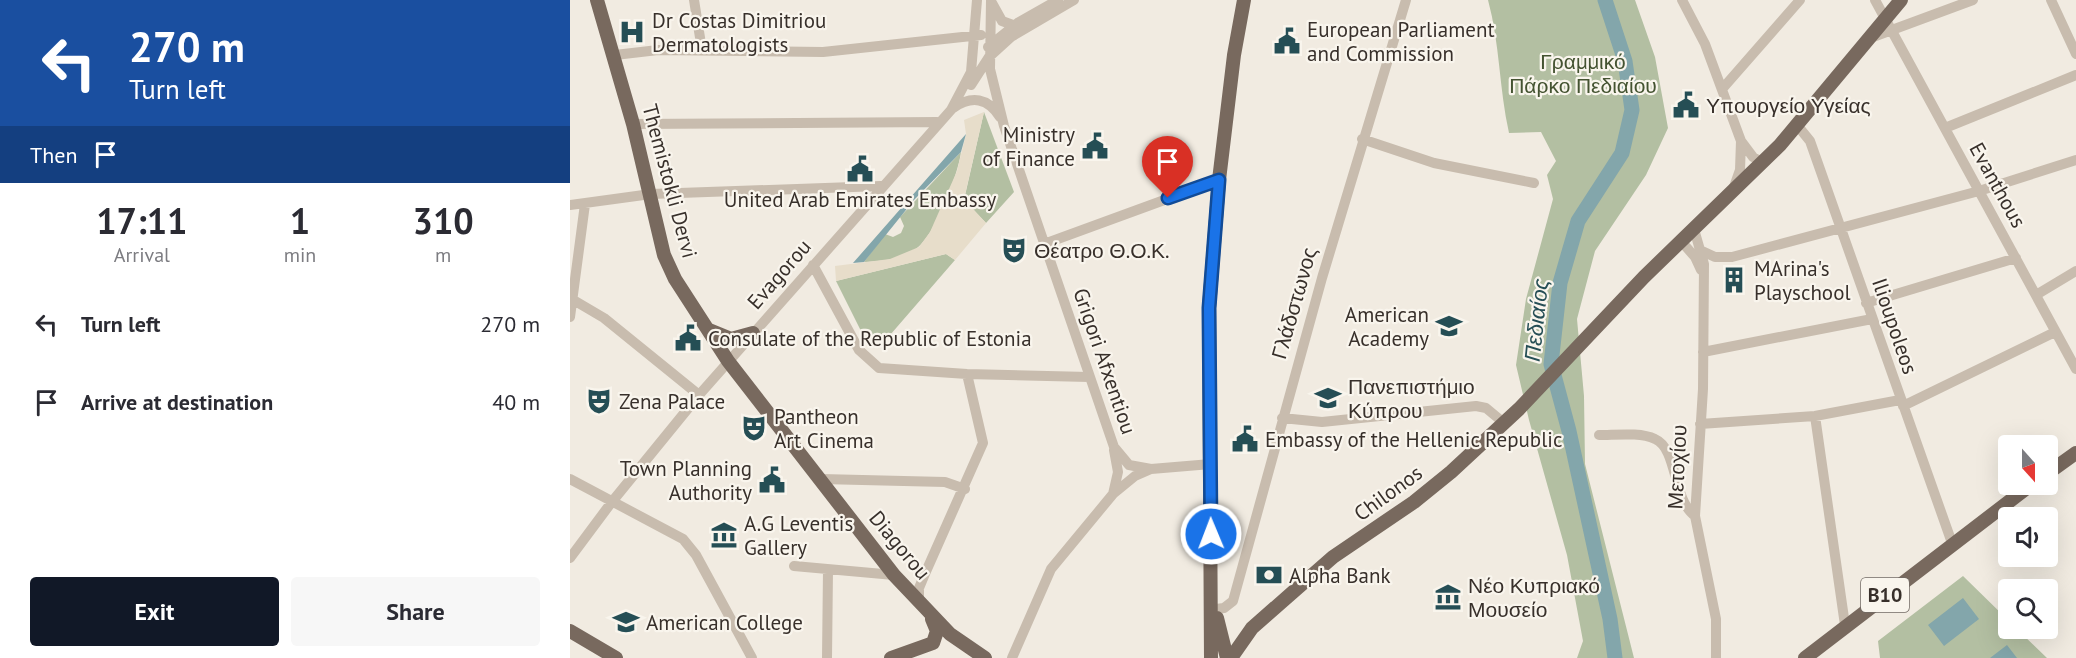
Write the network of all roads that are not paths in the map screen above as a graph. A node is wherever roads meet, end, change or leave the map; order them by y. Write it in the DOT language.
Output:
graph roads {
  1 [pos="597,0"];
  2 [pos="694,0"];
  3 [pos="977,0"];
  4 [pos="1058,0"];
  5 [pos="1074,0"];
  6 [pos="1236,0"];
  7 [pos="1244,0"];
  8 [pos="1406,0"];
  9 [pos="1800,0"];
  10 [pos="1875,0"];
  11 [pos="1901,0"];
  12 [pos="1973,0"];
  13 [pos="2051,0"];
  14 [pos="1688,2"];
  15 [pos="991,4"];
  16 [pos="1013,26"];
  17 [pos="1888,26"];
  18 [pos="976,36"];
  19 [pos="702,50"];
  20 [pos="989,51"];
  21 [pos="2076,54"];
  22 [pos="615,55"];
  23 [pos="1234,55"];
  24 [pos="971,72"];
  25 [pos="2076,75"];
  26 [pos="1723,88"];
  27 [pos="953,105"];
  28 [pos="937,122"];
  29 [pos="633,124"];
  30 [pos="1797,125"];
  31 [pos="1004,126"];
  32 [pos="1945,128"];
  33 [pos="1362,139"];
  34 [pos="1740,141"];
  35 [pos="2076,160"];
  36 [pos="1762,163"];
  37 [pos="1219,180"];
  38 [pos="1534,183"];
  39 [pos="881,186"];
  40 [pos="1979,191"];
  41 [pos="651,194"];
  42 [pos="1731,194"];
  43 [pos="585,204"];
  44 [pos="570,205"];
  45 [pos="1694,229"];
  46 [pos="1840,229"];
  47 [pos="1681,241"];
  48 [pos="1044,244"];
  49 [pos="1702,251"];
  50 [pos="2016,258"];
  51 [pos="813,266"];
  52 [pos="2076,272"];
  53 [pos="1703,276"];
  54 [pos="2036,295"];
  55 [pos="571,298"];
  56 [pos="1866,303"];
  57 [pos="570,317"];
  58 [pos="1872,319"];
  59 [pos="707,329"];
  60 [pos="2055,332"];
  61 [pos="753,333"];
  62 [pos="1703,352"];
  63 [pos="728,361"];
  64 [pos="2076,369"];
  65 [pos="967,374"];
  66 [pos="1089,377"];
  67 [pos="699,395"];
  68 [pos="1901,403"];
  69 [pos="1815,416"];
  70 [pos="1282,418"];
  71 [pos="1504,423"];
  72 [pos="1700,424"];
  73 [pos="1599,435"];
  74 [pos="1114,447"];
  75 [pos="2076,453"];
  76 [pos="1210,464"];
  77 [pos="2058,466"];
  78 [pos="1151,469"];
  79 [pos="570,479"];
  80 [pos="821,479"];
  81 [pos="964,489"];
  82 [pos="1113,494"];
  83 [pos="2017,495"];
  84 [pos="611,503"];
  85 [pos="1695,516"];
  86 [pos="1952,543"];
  87 [pos="570,558"];
  88 [pos="794,566"];
  89 [pos="828,570"];
  90 [pos="1211,575"];
  91 [pos="924,576"];
  92 [pos="897,578"];
  93 [pos="919,600"];
  94 [pos="1216,609"];
  95 [pos="931,614"];
  96 [pos="1845,625"];
  97 [pos="1248,630"];
  98 [pos="570,632"];
  99 [pos="1225,656"];
  100 [pos="616,658"];
  101 [pos="753,658"];
  102 [pos="827,658"];
  103 [pos="891,658"];
  104 [pos="985,658"];
  105 [pos="1012,658"];
  106 [pos="1211,658"];
  107 [pos="1716,658"];
  108 [pos="1805,658"];
  1 -- 22 [label="main road, Themistokli Dervi"];
  2 -- 19 [label="street"];
  3 -- 18 [label="street, Evagorou"];
  4 -- 16 [label="street"];
  5 -- 20 [label="street"];
  6 -- 23 [label="main road"];
  7 -- 23 [label="main road"];
  8 -- 33 [label="street, Γλάδστωνος"];
  9 -- 26 [label="street"];
  10 -- 17 [label="street, Evanthous"];
  11 -- 17 [label="main road"];
  12 -- 17 [label="street"];
  13 -- 21 [label="street"];
  14 -- 26 [label="street"];
  15 -- 16 [label="street"];
  15 -- 18 [label="street"];
  15 -- 20 [label="street, Grigori Afxentiou"];
  16 -- 20 [label="street"];
  17 -- 30 [label="main road"];
  17 -- 32 [label="street, Evanthous"];
  18 -- 19 [label="street"];
  18 -- 24 [label="street, Evagorou"];
  19 -- 22 [label="street"];
  20 -- 24 [label="street"];
  20 -- 27 [label="street"];
  20 -- 31 [label="street, Grigori Afxentiou"];
  22 -- 29 [label="main road, Themistokli Dervi"];
  23 -- 37 [label="main road"];
  24 -- 27 [label="street, Evagorou"];
  25 -- 32 [label="street"];
  26 -- 34 [label="street"];
  27 -- 28 [label="street, Evagorou"];
  27 -- 31 [label="street"];
  28 -- 29 [label="street"];
  28 -- 39 [label="street, Evagorou"];
  29 -- 41 [label="main road, Themistokli Dervi"];
  30 -- 36 [label="main road"];
  30 -- 46 [label="street, Ilioupoleos"];
  31 -- 48 [label="street, Grigori Afxentiou"];
  32 -- 40 [label="street, Evanthous"];
  33 -- 38 [label="street"];
  33 -- 70 [label="street, Γλάδστωνος"];
  34 -- 36 [label="street"];
  34 -- 42 [label="street"];
  35 -- 40 [label="street"];
  36 -- 42 [label="main road"];
  37 -- 48 [label="street"];
  37 -- 76 [label="main road"];
  39 -- 41 [label="street"];
  39 -- 51 [label="street, Evagorou"];
  40 -- 46 [label="street"];
  40 -- 50 [label="street, Evanthous"];
  41 -- 43 [label="street"];
  41 -- 59 [label="main road, Themistokli Dervi"];
  42 -- 45 [label="main road"];
  43 -- 44 [label="street"];
  43 -- 55 [label="street"];
  45 -- 47 [label="main road, Chilonos"];
  45 -- 49 [label="street, Μετοχίου"];
  46 -- 49 [label="street"];
  46 -- 56 [label="street, Ilioupoleos"];
  47 -- 53 [label="street, Μετοχίου"];
  47 -- 71 [label="main road, Chilonos"];
  48 -- 66 [label="street, Grigori Afxentiou"];
  49 -- 53 [label="street, Μετοχίου"];
  50 -- 54 [label="street, Evanthous"];
  50 -- 56 [label="street"];
  51 -- 61 [label="street, Evagorou"];
  51 -- 65 [label="street"];
  52 -- 54 [label="street"];
  53 -- 62 [label="street, Μετοχίου"];
  54 -- 60 [label="street, Evanthous"];
  55 -- 57 [label="street"];
  55 -- 67 [label="street"];
  56 -- 58 [label="street, Ilioupoleos"];
  58 -- 62 [label="street"];
  58 -- 68 [label="street, Ilioupoleos"];
  59 -- 61 [label="main road"];
  59 -- 63 [label="main road, Themistokli Dervi"];
  60 -- 64 [label="street, Evanthous"];
  60 -- 68 [label="street"];
  61 -- 63 [label="street, Evagorou"];
  62 -- 72 [label="street, Μετοχίου"];
  63 -- 67 [label="street, Evagorou"];
  63 -- 80 [label="main road, Diagorou"];
  65 -- 66 [label="street"];
  65 -- 81 [label="street"];
  66 -- 74 [label="street, Grigori Afxentiou"];
  67 -- 84 [label="street, Evagorou"];
  68 -- 69 [label="street"];
  68 -- 86 [label="street, Ilioupoleos"];
  69 -- 72 [label="street"];
  69 -- 96 [label="street"];
  70 -- 71 [label="street"];
  70 -- 94 [label="street, Γλάδστωνος"];
  71 -- 97 [label="main road, Chilonos"];
  72 -- 85 [label="street, Μετοχίου"];
  73 -- 85 [label="street"];
  74 -- 78 [label="street, Grigori Afxentiou"];
  74 -- 82 [label="street"];
  75 -- 77 [label="main road"];
  76 -- 78 [label="street"];
  76 -- 90 [label="main road"];
  78 -- 82 [label="street"];
  79 -- 84 [label="street"];
  80 -- 81 [label="street"];
  80 -- 92 [label="main road, Diagorou"];
  81 -- 91 [label="street"];
  82 -- 105 [label="street"];
  83 -- 86 [label="main road, B10"];
  84 -- 87 [label="street, Evagorou"];
  84 -- 101 [label="street"];
  85 -- 107 [label="street, Μετοχίου"];
  86 -- 96 [label="main road, B10"];
  88 -- 89 [label="street"];
  89 -- 92 [label="street"];
  89 -- 102 [label="street"];
  90 -- 94 [label="main road"];
  90 -- 106 [label="main road"];
  91 -- 92 [label="street"];
  91 -- 93 [label="street"];
  92 -- 93 [label="main road, Diagorou"];
  93 -- 95 [label="main road, Diagorou"];
  94 -- 97 [label="main road"];
  94 -- 99 [label="main road"];
  95 -- 103 [label="main road"];
  95 -- 104 [label="main road, Diagorou"];
  96 -- 108 [label="main road, B10"];
  97 -- 99 [label="main road, Chilonos"];
  98 -- 100 [label="main road"];
}
